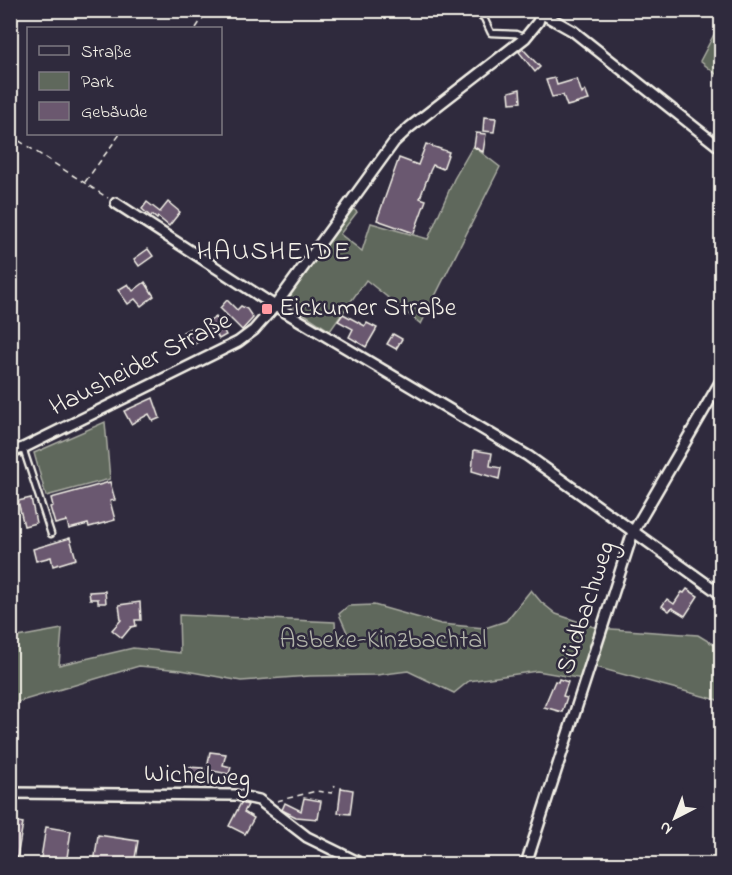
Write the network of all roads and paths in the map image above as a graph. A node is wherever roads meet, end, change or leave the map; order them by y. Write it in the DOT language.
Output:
graph roads {
  1 [pos="208,10"];
  2 [pos="473,10"];
  3 [pos="541,12"];
  4 [pos="197,27"];
  5 [pos="525,38"];
  6 [pos="10,135"];
  7 [pos="119,135"];
  8 [pos="722,149"];
  9 [pos="84,182"];
  10 [pos="116,203"];
  11 [pos="275,306"];
  12 [pos="722,379"];
  13 [pos="23,447"];
  14 [pos="10,452"];
  15 [pos="633,532"];
  16 [pos="51,534"];
  17 [pos="722,595"];
  18 [pos="335,785"];
  19 [pos="10,793"];
  20 [pos="270,807"];
  21 [pos="362,864"];
  22 [pos="526,864"];
  1 -- 4 [label="path"];
  2 -- 5 [label="lane"];
  3 -- 5 [label="street, Hausheider Straße"];
  3 -- 8 [label="street"];
  5 -- 11 [label="street, Hausheider Straße"];
  6 -- 9 [label="path"];
  7 -- 9 [label="path"];
  9 -- 10 [label="path"];
  10 -- 11 [label="street"];
  11 -- 13 [label="street, Hausheider Straße"];
  11 -- 15 [label="street"];
  12 -- 15 [label="street, Südbachweg"];
  13 -- 14 [label="street, Hausheider Straße"];
  13 -- 16 [label="lane"];
  15 -- 17 [label="street"];
  15 -- 22 [label="street, Südbachweg"];
  18 -- 20 [label="path"];
  19 -- 20 [label="street, Wichelweg"];
  20 -- 21 [label="street, Wichelweg"];
}
